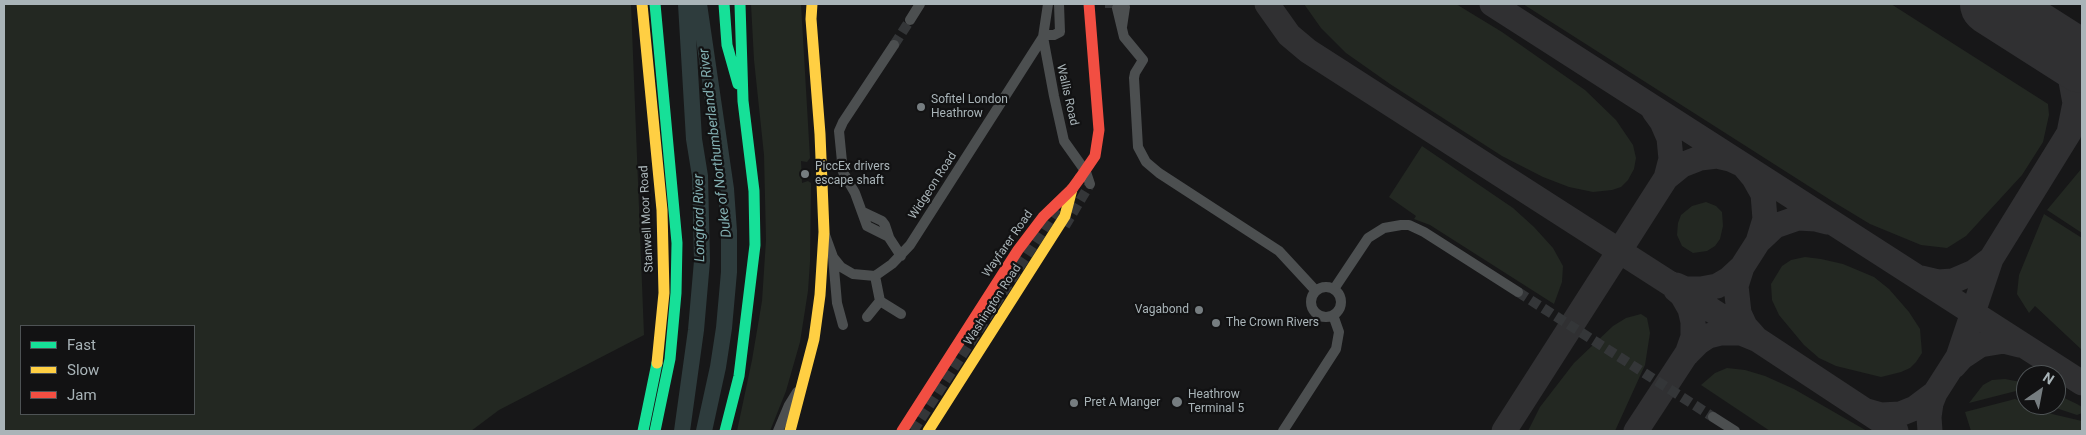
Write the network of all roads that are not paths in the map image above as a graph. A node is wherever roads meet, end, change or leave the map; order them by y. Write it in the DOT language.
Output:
graph roads {
  1 [pos="642,4"];
  2 [pos="655,4"];
  3 [pos="724,4"];
  4 [pos="740,4"];
  5 [pos="812,4"];
  6 [pos="920,4"];
  7 [pos="1048,4"];
  8 [pos="1059,4"];
  9 [pos="1089,4"];
  10 [pos="1118,8"];
  11 [pos="910,20"];
  12 [pos="1044,36"];
  13 [pos="894,45"];
  14 [pos="743,101"];
  15 [pos="1072,153"];
  16 [pos="1079,177"];
  17 [pos="1090,184"];
  18 [pos="1072,189"];
  19 [pos="824,232"];
  20 [pos="901,256"];
  21 [pos="833,257"];
  22 [pos="875,276"];
  23 [pos="1334,289"];
  24 [pos="1316,291"];
  25 [pos="1518,292"];
  26 [pos="880,301"];
  27 [pos="901,314"];
  28 [pos="1332,315"];
  29 [pos="867,318"];
  30 [pos="843,325"];
  31 [pos="803,384"];
  32 [pos="1713,417"];
  33 [pos="792,427"];
  34 [pos="643,431"];
  35 [pos="655,431"];
  36 [pos="725,431"];
  37 [pos="778,431"];
  38 [pos="902,431"];
  39 [pos="928,431"];
  40 [pos="1283,431"];
  41 [pos="1735,431"];
  1 -- 34 [label="street, Stanwell Moor Road"];
  2 -- 35 [label="street, Stanwell Moor Road"];
  3 -- 14 [label="street"];
  4 -- 14 [label="street"];
  5 -- 19 [label="street"];
  6 -- 11 [label="street"];
  7 -- 12 [label="street, Wallis Road"];
  8 -- 12 [label="street"];
  9 -- 16 [label="street, Wayfarer Road, bridge"];
  10 -- 24 [label="street"];
  12 -- 15 [label="street, Wallis Road"];
  12 -- 20 [label="street, Widgeon Road"];
  13 -- 20 [label="street"];
  14 -- 36 [label="street"];
  15 -- 16 [label="street"];
  15 -- 17 [label="street, Wallis Road"];
  16 -- 18 [label="street, Wayfarer Road"];
  18 -- 38 [label="street, Wayfarer Road"];
  18 -- 39 [label="street, Washington Road"];
  19 -- 21 [label="street"];
  19 -- 31 [label="street"];
  20 -- 22 [label="street, Widgeon Road"];
  21 -- 22 [label="street"];
  21 -- 30 [label="street"];
  22 -- 26 [label="street"];
  23 -- 24 [label="street"];
  23 -- 25 [label="street"];
  23 -- 28 [label="street"];
  24 -- 28 [label="street"];
  26 -- 27 [label="street"];
  26 -- 29 [label="street"];
  28 -- 40 [label="street"];
  31 -- 33 [label="street"];
  31 -- 37 [label="street"];
  32 -- 41 [label="street"];
}
